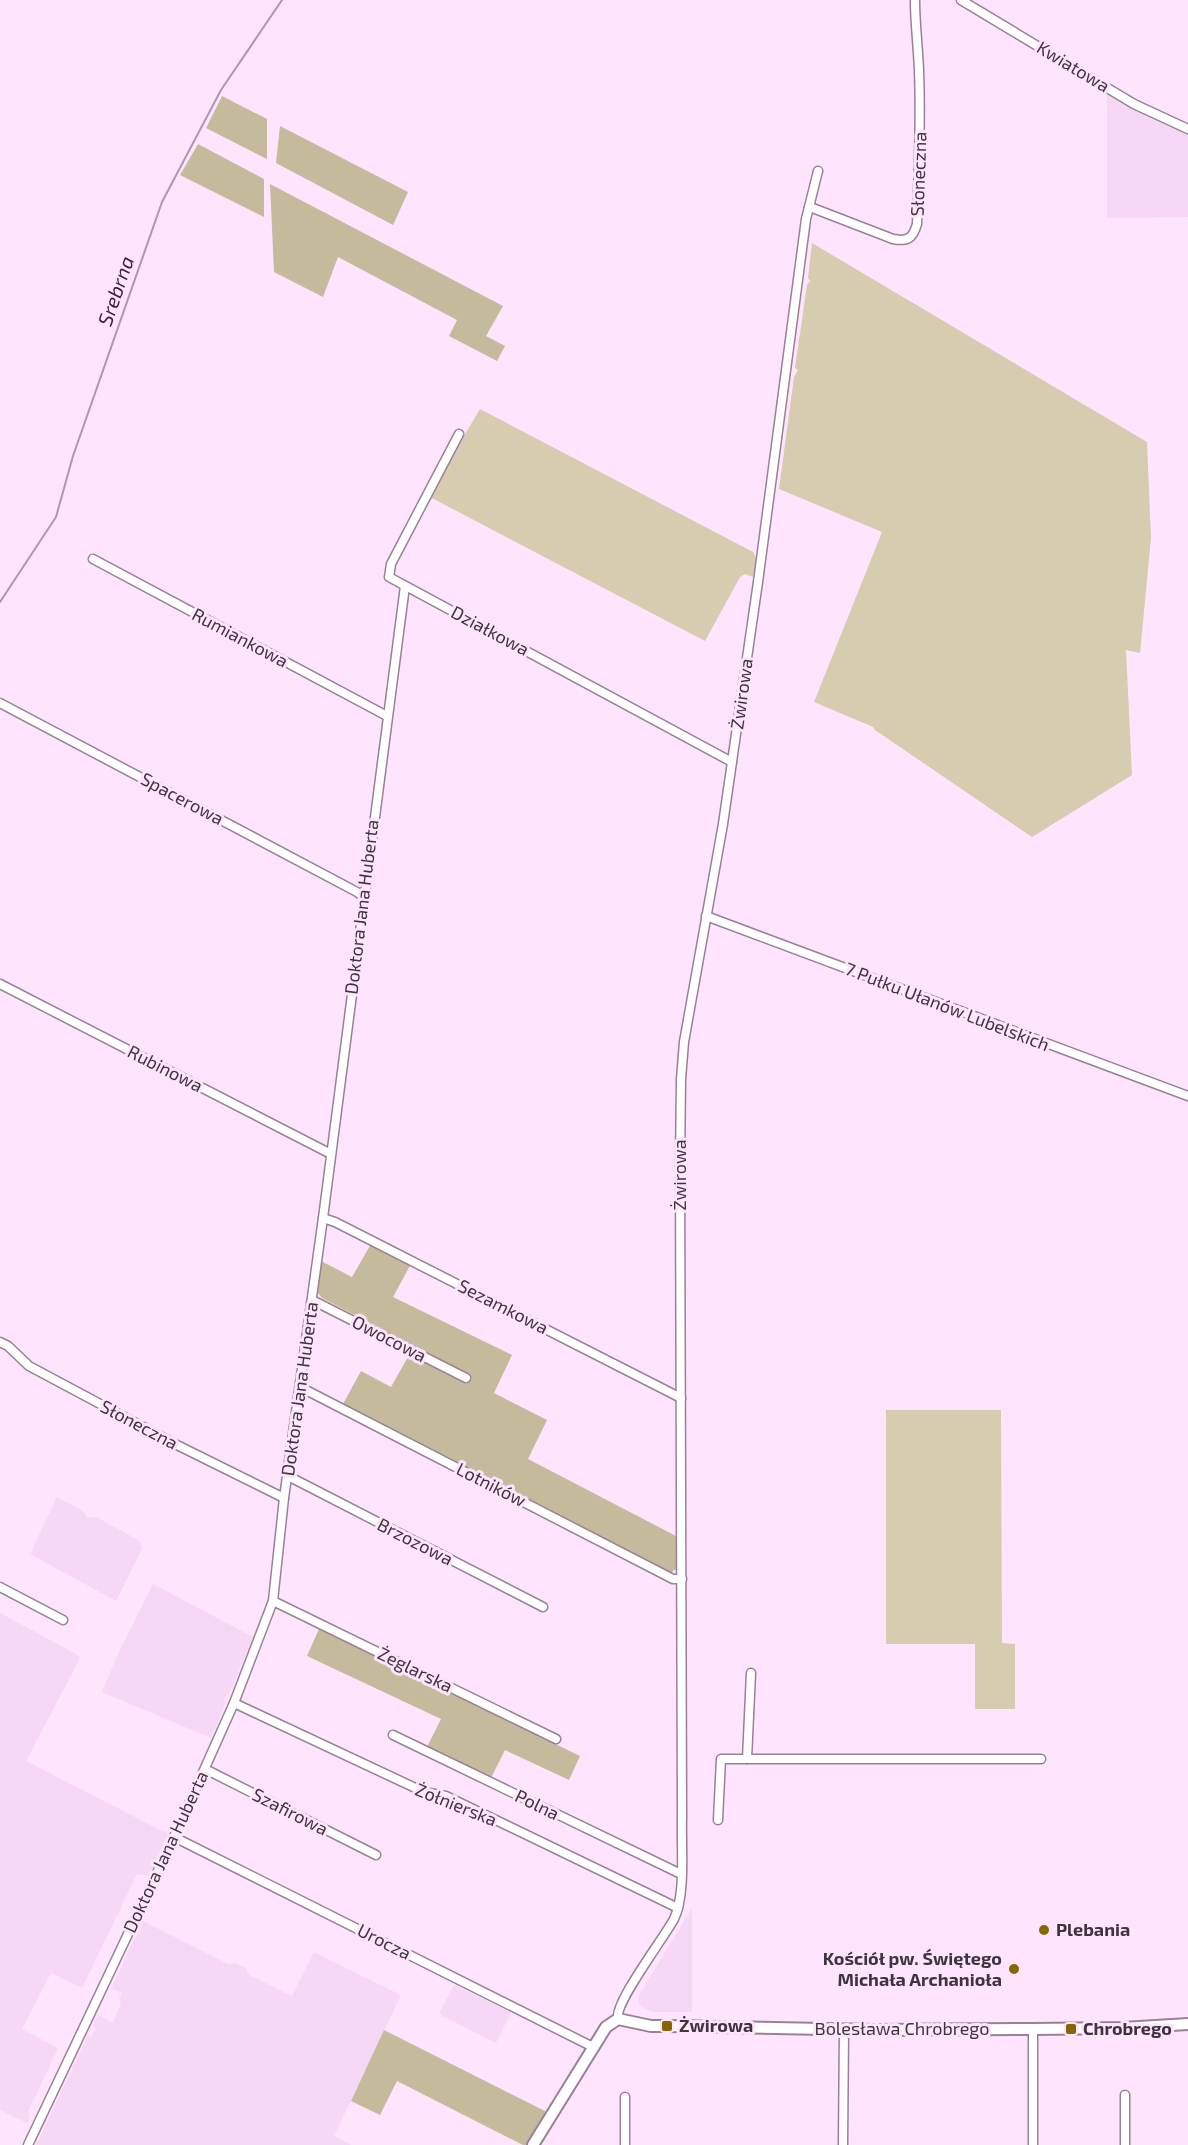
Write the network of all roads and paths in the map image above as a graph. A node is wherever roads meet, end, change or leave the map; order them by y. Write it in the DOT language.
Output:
graph roads {
  1 [pos="915,0"];
  2 [pos="961,0"];
  3 [pos="1188,129"];
  4 [pos="818,171"];
  5 [pos="810,207"];
  6 [pos="459,434"];
  7 [pos="93,559"];
  8 [pos="405,586"];
  9 [pos="0,703"];
  10 [pos="387,716"];
  11 [pos="732,762"];
  12 [pos="364,897"];
  13 [pos="706,916"];
  14 [pos="0,984"];
  15 [pos="1188,1096"];
  16 [pos="331,1154"];
  17 [pos="323,1218"];
  18 [pos="312,1300"];
  19 [pos="0,1341"];
  20 [pos="466,1378"];
  21 [pos="300,1387"];
  22 [pos="681,1398"];
  23 [pos="288,1476"];
  24 [pos="284,1498"];
  25 [pos="682,1579"];
  26 [pos="0,1587"];
  27 [pos="273,1602"];
  28 [pos="543,1607"];
  29 [pos="63,1620"];
  30 [pos="751,1673"];
  31 [pos="234,1703"];
  32 [pos="393,1735"];
  33 [pos="556,1739"];
  34 [pos="1041,1759"];
  35 [pos="747,1760"];
  36 [pos="205,1769"];
  37 [pos="718,1820"];
  38 [pos="174,1837"];
  39 [pos="376,1855"];
  40 [pos="681,1874"];
  41 [pos="678,1908"];
  42 [pos="618,2019"];
  43 [pos="1188,2024"];
  44 [pos="844,2029"];
  45 [pos="1033,2029"];
  46 [pos="593,2047"];
  47 [pos="1125,2095"];
  48 [pos="625,2097"];
  49 [pos="28,2145"];
  50 [pos="533,2145"];
  51 [pos="625,2145"];
  52 [pos="843,2145"];
  53 [pos="1033,2145"];
  54 [pos="1125,2145"];
  1 -- 5 [label="street, Słoneczna"];
  2 -- 3 [label="street, Kwiatowa"];
  4 -- 5 [label="street, Żwirowa"];
  5 -- 11 [label="street, Żwirowa"];
  6 -- 8 [label="street, Działkowa"];
  7 -- 10 [label="street, Rumiankowa"];
  8 -- 10 [label="street, Doktora Jana Huberta"];
  8 -- 11 [label="street, Działkowa"];
  9 -- 12 [label="street, Spacerowa"];
  10 -- 12 [label="street, Doktora Jana Huberta"];
  11 -- 13 [label="street, Żwirowa"];
  12 -- 16 [label="street, Doktora Jana Huberta"];
  13 -- 15 [label="street, 7 Pułku Ułanów Lubelskich"];
  13 -- 22 [label="street, Żwirowa"];
  14 -- 16 [label="street, Rubinowa"];
  16 -- 17 [label="street, Doktora Jana Huberta"];
  17 -- 18 [label="street, Doktora Jana Huberta"];
  17 -- 22 [label="street, Sezamkowa"];
  18 -- 20 [label="street, Owocowa"];
  18 -- 21 [label="street, Doktora Jana Huberta"];
  19 -- 24 [label="street, Słoneczna"];
  21 -- 23 [label="street, Doktora Jana Huberta"];
  21 -- 25 [label="street, Lotników"];
  22 -- 25 [label="street, Żwirowa"];
  23 -- 24 [label="street, Doktora Jana Huberta"];
  23 -- 28 [label="street, Brzozowa"];
  24 -- 27 [label="street, Doktora Jana Huberta"];
  25 -- 40 [label="street, Żwirowa"];
  26 -- 29 [label="street"];
  27 -- 31 [label="street, Doktora Jana Huberta"];
  27 -- 33 [label="street, Żeglarska"];
  30 -- 35 [label="street"];
  31 -- 36 [label="street, Doktora Jana Huberta"];
  31 -- 41 [label="street, Żołnierska"];
  32 -- 40 [label="street, Polna"];
  34 -- 35 [label="street"];
  35 -- 37 [label="street"];
  36 -- 38 [label="street, Doktora Jana Huberta"];
  36 -- 39 [label="street, Szafirowa"];
  38 -- 46 [label="street, Urocza"];
  38 -- 49 [label="street, Doktora Jana Huberta"];
  40 -- 41 [label="street, Żwirowa"];
  41 -- 42 [label="street, Żwirowa"];
  42 -- 44 [label="street, Bolesława Chrobrego"];
  42 -- 46 [label="street, Żwirowa"];
  43 -- 45 [label="street, Bolesława Chrobrego"];
  44 -- 45 [label="street, Bolesława Chrobrego"];
  44 -- 52 [label="street"];
  45 -- 53 [label="street"];
  46 -- 50 [label="street, Żwirowa"];
  47 -- 54 [label="street"];
  48 -- 51 [label="street"];
}
